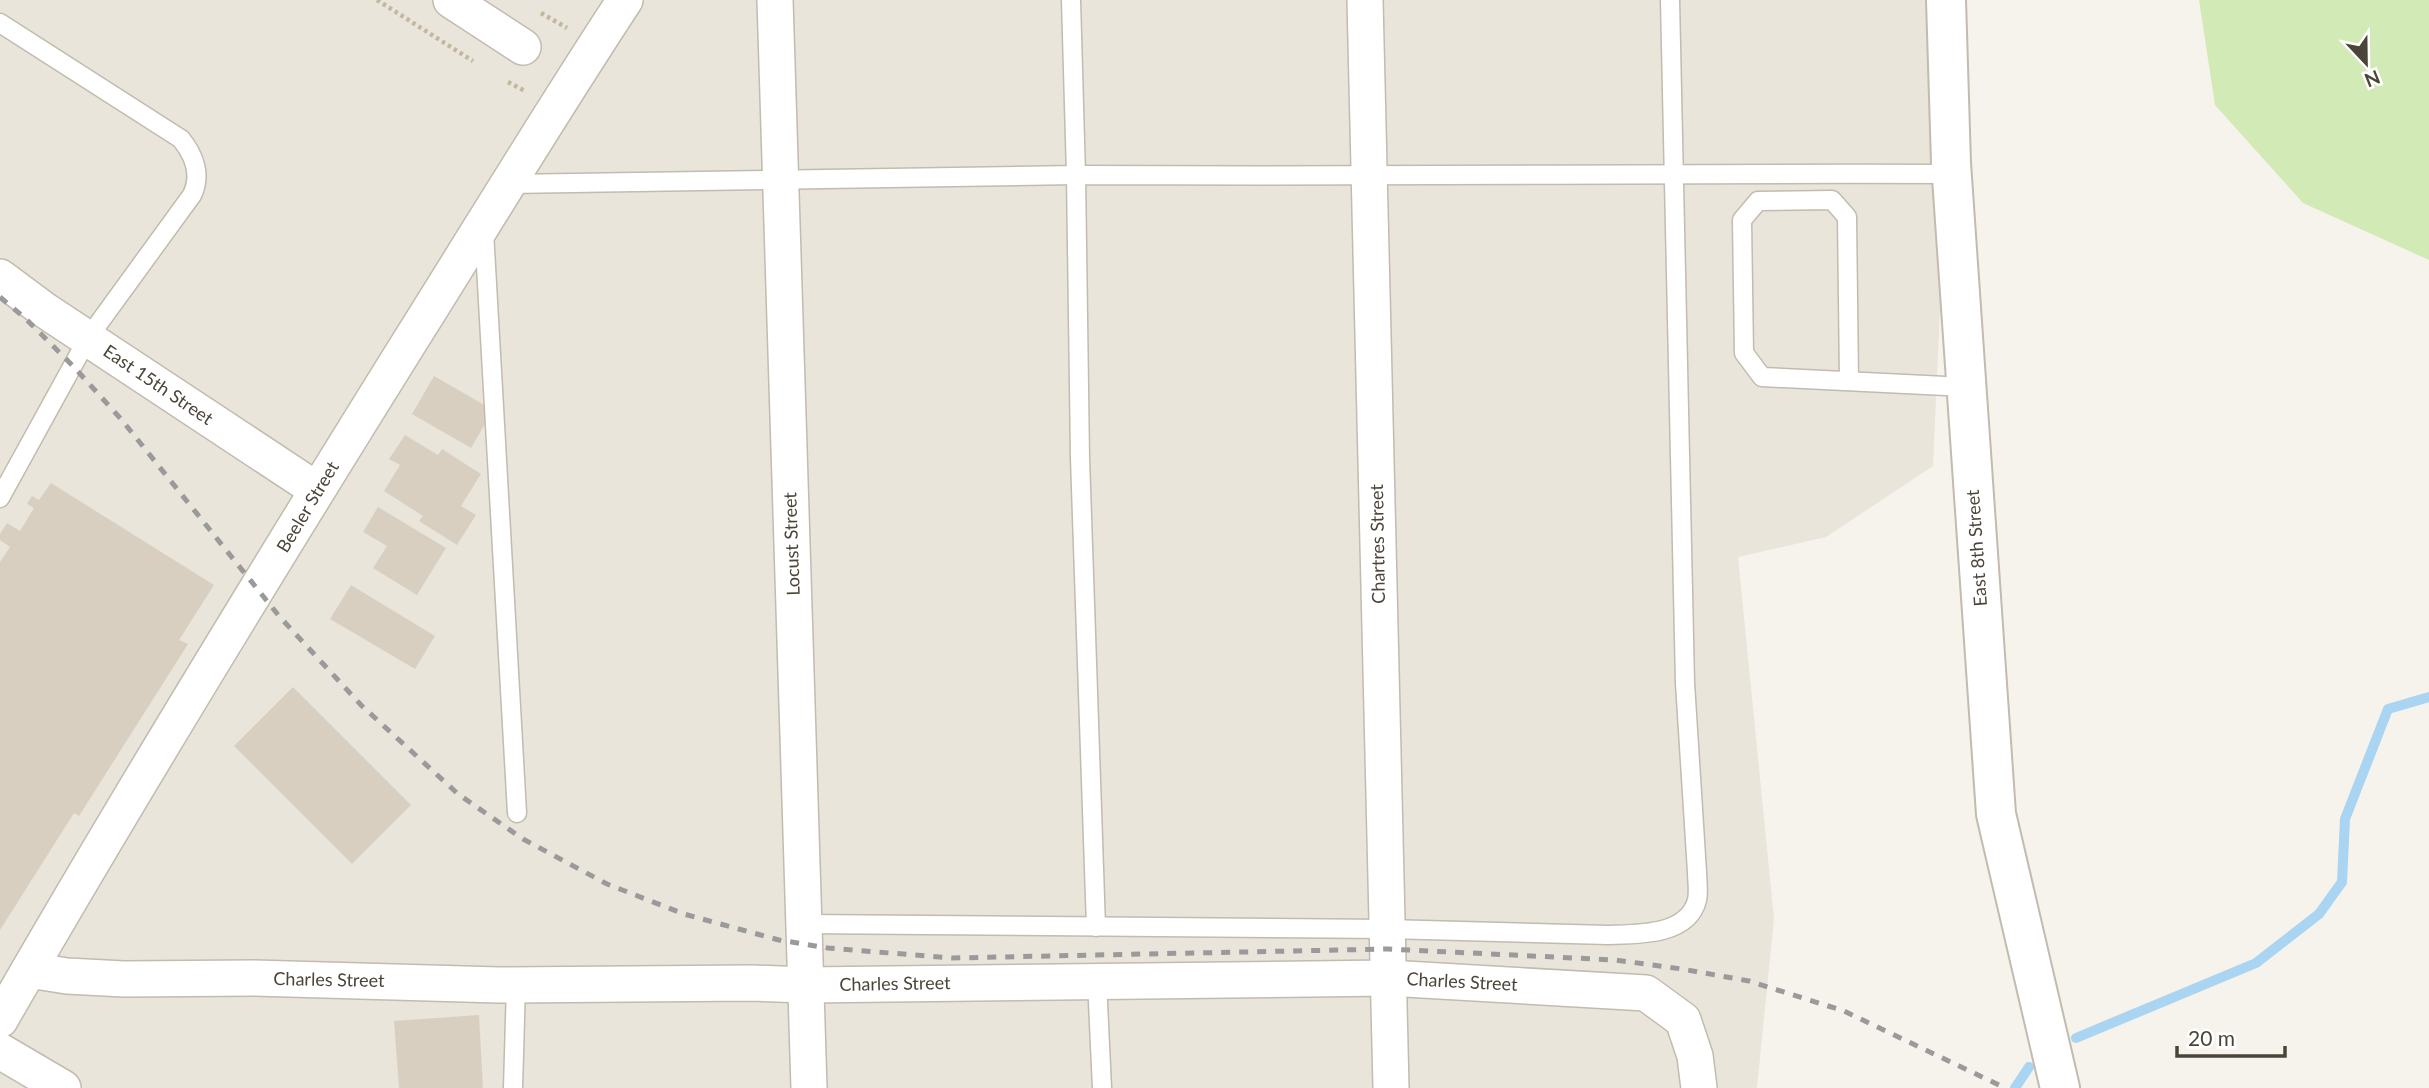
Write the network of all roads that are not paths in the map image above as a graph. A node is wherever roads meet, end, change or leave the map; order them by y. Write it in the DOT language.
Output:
graph roads {
  1 [pos="450,0"];
  2 [pos="625,0"];
  3 [pos="775,0"];
  4 [pos="1071,0"];
  5 [pos="1365,0"];
  6 [pos="1670,0"];
  7 [pos="1946,0"];
  8 [pos="0,23"];
  9 [pos="523,47"];
  10 [pos="1675,173"];
  11 [pos="1952,174"];
  12 [pos="1076,175"];
  13 [pos="1369,176"];
  14 [pos="780,180"];
  15 [pos="509,184"];
  16 [pos="484,224"];
  17 [pos="0,277"];
  18 [pos="88,338"];
  19 [pos="1849,381"];
  20 [pos="1966,387"];
  21 [pos="317,490"];
  22 [pos="0,498"];
  23 [pos="517,813"];
  24 [pos="804,924"];
  25 [pos="1096,927"];
  26 [pos="1387,929"];
  27 [pos="29,970"];
  28 [pos="1388,978"];
  29 [pos="1097,981"];
  30 [pos="516,985"];
  31 [pos="806,985"];
  32 [pos="0,1020"];
  33 [pos="0,1051"];
  34 [pos="63,1088"];
  35 [pos="513,1088"];
  36 [pos="809,1088"];
  37 [pos="1102,1088"];
  38 [pos="1391,1088"];
  39 [pos="1699,1088"];
  40 [pos="2060,1088"];
  1 -- 9 [label="street"];
  2 -- 15 [label="street, Beeler Street"];
  3 -- 14 [label="street, Locust Street"];
  4 -- 12 [label="lane"];
  5 -- 13 [label="street, Chartres Street"];
  6 -- 10 [label="lane"];
  7 -- 11 [label="street, East 8th Street"];
  8 -- 18 [label="lane"];
  10 -- 11 [label="lane"];
  10 -- 13 [label="lane"];
  10 -- 26 [label="lane"];
  11 -- 20 [label="street, East 8th Street"];
  12 -- 13 [label="lane"];
  12 -- 14 [label="lane"];
  12 -- 25 [label="lane"];
  13 -- 26 [label="street, Chartres Street"];
  14 -- 15 [label="lane"];
  14 -- 24 [label="street, Locust Street"];
  15 -- 16 [label="street, Beeler Street"];
  16 -- 21 [label="street, Beeler Street"];
  16 -- 23 [label="lane"];
  17 -- 18 [label="street, East 15th Street"];
  18 -- 21 [label="street, East 15th Street"];
  18 -- 22 [label="lane"];
  19 -- 19 [label="lane"];
  19 -- 20 [label="lane"];
  20 -- 40 [label="street, East 8th Street"];
  21 -- 27 [label="street, Beeler Street"];
  24 -- 25 [label="lane"];
  24 -- 31 [label="street, Locust Street"];
  25 -- 26 [label="lane"];
  26 -- 28 [label="street, Chartres Street"];
  27 -- 30 [label="street, Charles Street"];
  27 -- 32 [label="street, Beeler Street"];
  28 -- 29 [label="street, Charles Street"];
  28 -- 38 [label="street, Chartres Street"];
  28 -- 39 [label="street, Charles Street"];
  29 -- 31 [label="street, Charles Street"];
  29 -- 37 [label="lane"];
  30 -- 31 [label="street, Charles Street"];
  30 -- 35 [label="lane"];
  31 -- 36 [label="street, Locust Street"];
  33 -- 34 [label="street"];
}
